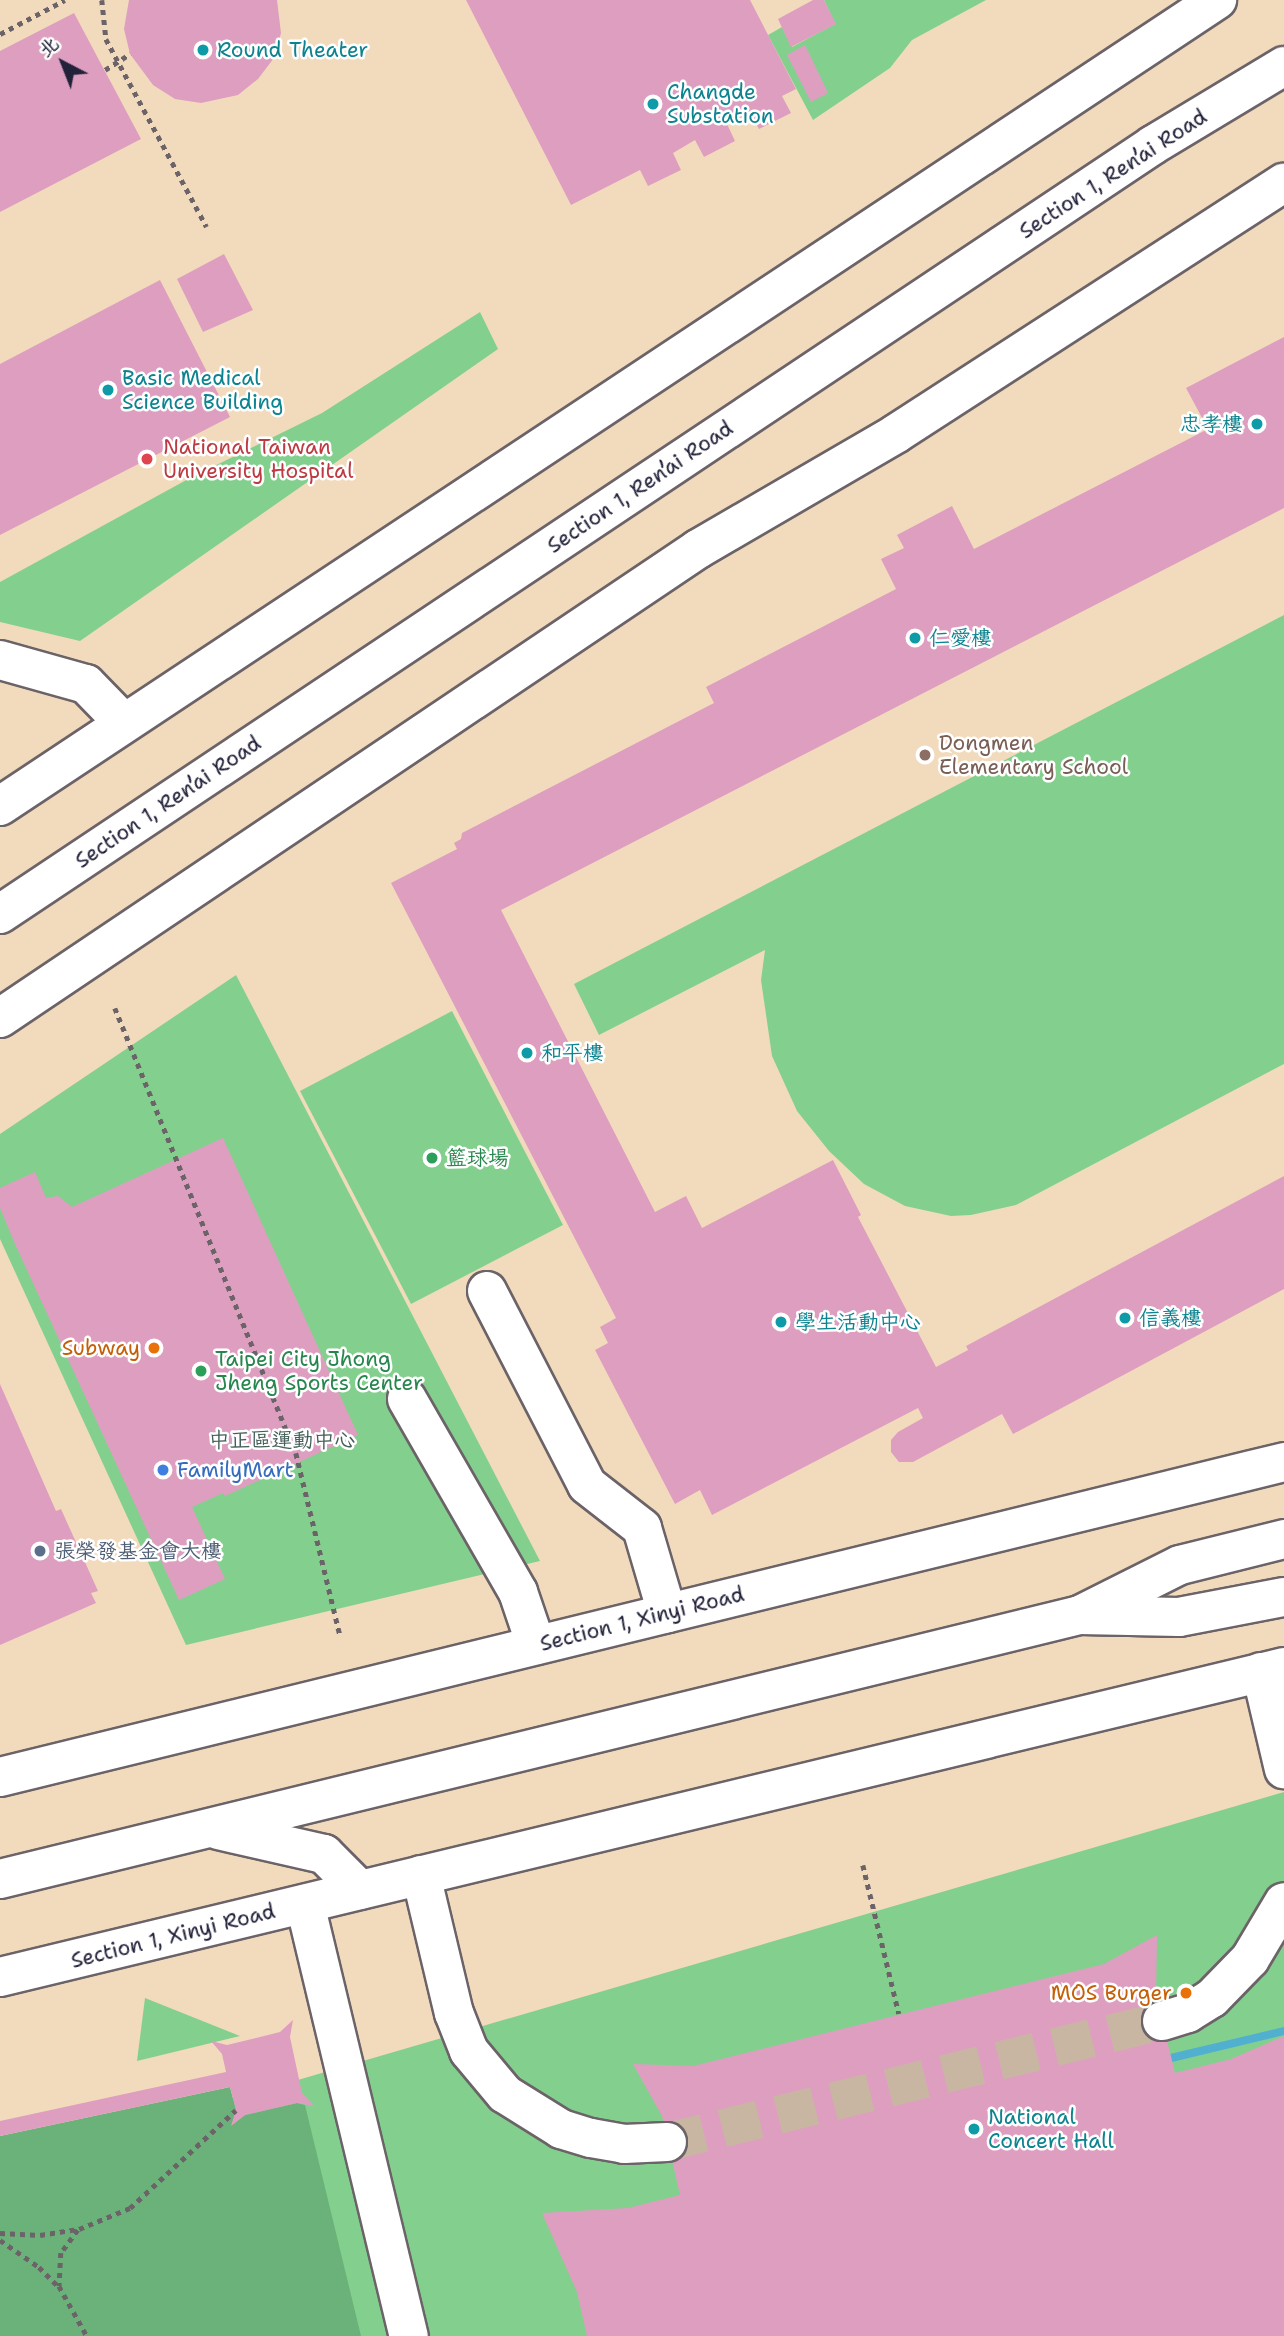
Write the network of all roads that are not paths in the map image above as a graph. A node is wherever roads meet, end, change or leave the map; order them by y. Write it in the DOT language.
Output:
graph roads {
  1 [pos="1217,0"];
  2 [pos="1284,66"];
  3 [pos="1284,183"];
  4 [pos="0,660"];
  5 [pos="124,723"];
  6 [pos="0,806"];
  7 [pos="0,914"];
  8 [pos="0,1018"];
  9 [pos="487,1290"];
  10 [pos="407,1399"];
  11 [pos="1284,1462"];
  12 [pos="1284,1539"];
  13 [pos="1284,1597"];
  14 [pos="667,1613"];
  15 [pos="1080,1615"];
  16 [pos="536,1645"];
  17 [pos="1272,1669"];
  18 [pos="1284,1769"];
  19 [pos="0,1777"];
  20 [pos="210,1828"];
  21 [pos="421,1875"];
  22 [pos="0,1879"];
  23 [pos="359,1890"];
  24 [pos="1284,1902"];
  25 [pos="305,1904"];
  26 [pos="0,1977"];
  27 [pos="1162,2021"];
  28 [pos="667,2142"];
  29 [pos="409,2336"];
  1 -- 5 [label="main road"];
  2 -- 7 [label="main road, Section 1, Ren’ai Road"];
  3 -- 8 [label="main road"];
  4 -- 5 [label="main road"];
  5 -- 6 [label="main road"];
  9 -- 14 [label="main road"];
  10 -- 16 [label="main road"];
  11 -- 14 [label="main road, Section 1, Xinyi Road"];
  12 -- 15 [label="main road"];
  13 -- 15 [label="main road"];
  14 -- 16 [label="main road, Section 1, Xinyi Road"];
  15 -- 20 [label="main road"];
  16 -- 19 [label="main road, Section 1, Xinyi Road"];
  17 -- 18 [label="main road"];
  17 -- 21 [label="main road, Section 1, Xinyi Road"];
  20 -- 22 [label="main road"];
  20 -- 23 [label="main road"];
  21 -- 23 [label="main road, Section 1, Xinyi Road"];
  21 -- 28 [label="main road"];
  23 -- 25 [label="main road, Section 1, Xinyi Road"];
  24 -- 27 [label="main road"];
  25 -- 26 [label="main road, Section 1, Xinyi Road"];
  25 -- 29 [label="main road"];
}
